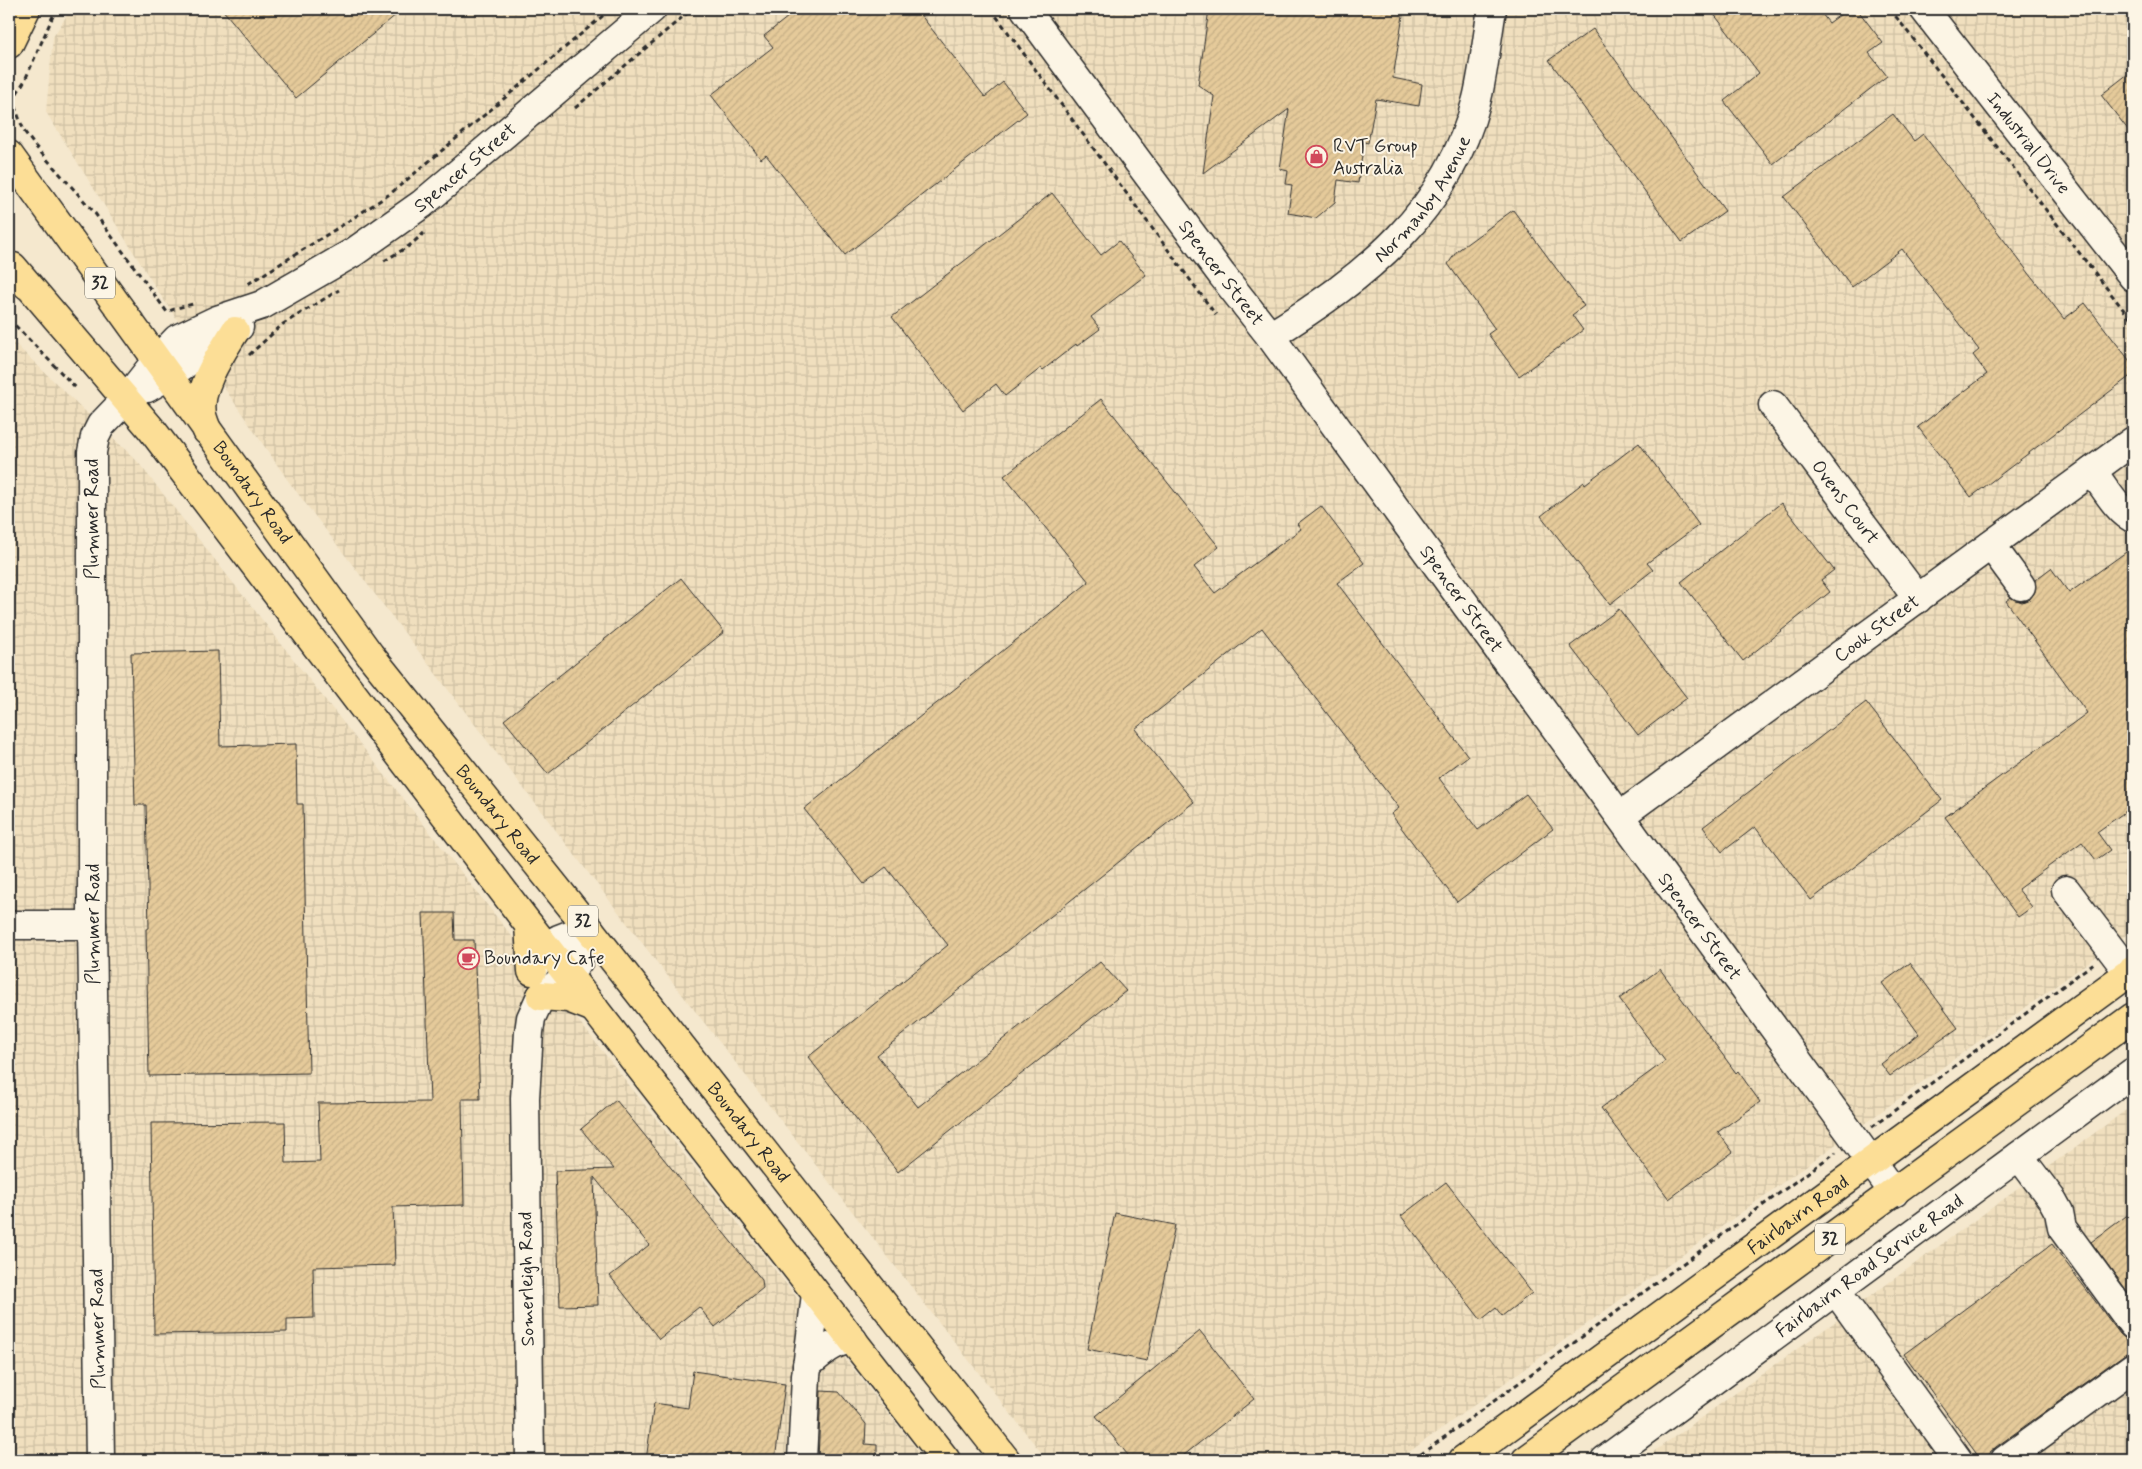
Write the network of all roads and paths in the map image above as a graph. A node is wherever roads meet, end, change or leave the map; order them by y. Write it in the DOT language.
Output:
graph roads {
  1 [pos="26,9"];
  2 [pos="56,9"];
  3 [pos="611,9"];
  4 [pos="652,9"];
  5 [pos="991,9"];
  6 [pos="1026,9"];
  7 [pos="1492,9"];
  8 [pos="1890,9"];
  9 [pos="1924,9"];
  10 [pos="9,44"];
  11 [pos="10,100"];
  12 [pos="9,155"];
  13 [pos="9,262"];
  14 [pos="18,277"];
  15 [pos="2133,278"];
  16 [pos="254,295"];
  17 [pos="195,304"];
  18 [pos="1216,315"];
  19 [pos="9,320"];
  20 [pos="2133,322"];
  21 [pos="235,331"];
  22 [pos="1270,336"];
  23 [pos="162,368"];
  24 [pos="78,390"];
  25 [pos="126,399"];
  26 [pos="1773,405"];
  27 [pos="208,432"];
  28 [pos="2133,441"];
  29 [pos="2092,471"];
  30 [pos="2133,518"];
  31 [pos="1991,545"];
  32 [pos="2021,586"];
  33 [pos="1918,599"];
  34 [pos="1620,816"];
  35 [pos="2066,890"];
  36 [pos="9,925"];
  37 [pos="92,925"];
  38 [pos="530,925"];
  39 [pos="590,930"];
  40 [pos="547,947"];
  41 [pos="2112,951"];
  42 [pos="2131,972"];
  43 [pos="569,975"];
  44 [pos="536,984"];
  45 [pos="594,1008"];
  46 [pos="2133,1017"];
  47 [pos="2133,1072"];
  48 [pos="1854,1139"];
  49 [pos="2019,1156"];
  50 [pos="1872,1162"];
  51 [pos="1894,1192"];
  52 [pos="1836,1291"];
  53 [pos="816,1294"];
  54 [pos="2133,1325"];
  55 [pos="853,1340"];
  56 [pos="807,1365"];
  57 [pos="2133,1367"];
  58 [pos="100,1460"];
  59 [pos="530,1460"];
  60 [pos="802,1460"];
  61 [pos="946,1460"];
  62 [pos="1006,1460"];
  63 [pos="1413,1460"];
  64 [pos="1463,1460"];
  65 [pos="1526,1460"];
  66 [pos="1605,1460"];
  67 [pos="1958,1460"];
  68 [pos="2005,1460"];
  1 -- 10 [label="main road"];
  2 -- 11 [label="path"];
  3 -- 16 [label="path"];
  4 -- 16 [label="street, Spencer Street"];
  5 -- 18 [label="path"];
  6 -- 22 [label="street, Spencer Street"];
  7 -- 22 [label="street, Normanby Avenue"];
  8 -- 20 [label="path"];
  9 -- 15 [label="street, Industrial Drive"];
  11 -- 17 [label="path"];
  12 -- 23 [label="main road, Boundary Road / 32"];
  13 -- 14 [label="main road, 32"];
  14 -- 25 [label="main road, 32"];
  16 -- 21 [label="street, Spencer Street"];
  16 -- 23 [label="street, Spencer Street"];
  19 -- 24 [label="path"];
  21 -- 23 [label="street, Spencer Street"];
  21 -- 27 [label="main road"];
  22 -- 34 [label="street, Spencer Street"];
  23 -- 25 [label="street, Plummer Road"];
  23 -- 27 [label="main road, Boundary Road / 32"];
  25 -- 37 [label="street, Plummer Road"];
  25 -- 38 [label="main road, 32"];
  26 -- 33 [label="street, Ovens Court"];
  27 -- 39 [label="main road, Boundary Road / 32"];
  28 -- 29 [label="street, Cook Street"];
  29 -- 30 [label="street"];
  29 -- 31 [label="street, Cook Street"];
  31 -- 32 [label="street"];
  31 -- 33 [label="street, Cook Street"];
  33 -- 34 [label="street, Cook Street"];
  34 -- 48 [label="street, Spencer Street"];
  35 -- 41 [label="street"];
  36 -- 37 [label="street"];
  37 -- 58 [label="street, Plummer Road"];
  38 -- 40 [label="main road, 32"];
  38 -- 44 [label="main road"];
  39 -- 40 [label="street, Somerleigh Road"];
  39 -- 43 [label="street"];
  39 -- 62 [label="main road, Boundary Road / 32"];
  40 -- 43 [label="main road, 32"];
  40 -- 44 [label="street, Somerleigh Road"];
  41 -- 42 [label="street"];
  41 -- 48 [label="path"];
  42 -- 50 [label="main road, Fairbairn Road / 32"];
  43 -- 44 [label="street"];
  43 -- 45 [label="main road, 32"];
  44 -- 45 [label="main road"];
  44 -- 59 [label="street, Somerleigh Road"];
  45 -- 53 [label="main road, 32"];
  46 -- 51 [label="main road, Fairbairn Road / 32"];
  47 -- 49 [label="street, Fairbairn Road Service Road"];
  48 -- 50 [label="street, Spencer Street"];
  48 -- 63 [label="path"];
  49 -- 52 [label="street, Fairbairn Road Service Road"];
  49 -- 54 [label="street"];
  50 -- 51 [label="street, Spencer Street"];
  50 -- 64 [label="main road, Fairbairn Road / 32"];
  51 -- 65 [label="main road, Fairbairn Road / 32"];
  52 -- 66 [label="street, Fairbairn Road Service Road"];
  52 -- 67 [label="street"];
  53 -- 55 [label="main road, 32"];
  53 -- 56 [label="street"];
  55 -- 56 [label="street"];
  55 -- 61 [label="main road, 32"];
  56 -- 60 [label="street"];
  57 -- 68 [label="street"];
}
